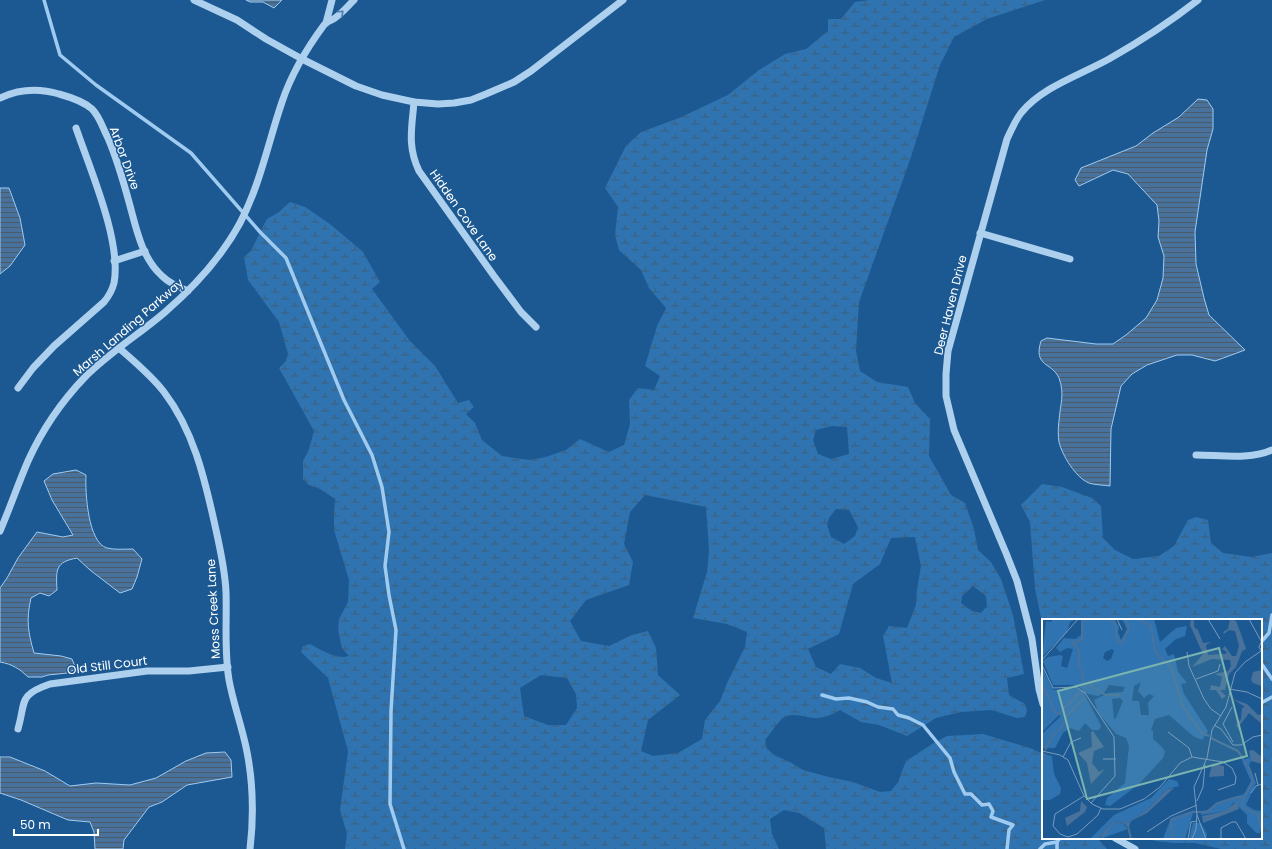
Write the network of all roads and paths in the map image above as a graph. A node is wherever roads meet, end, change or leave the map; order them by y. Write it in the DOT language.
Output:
graph roads {
  1 [pos="194,0"];
  2 [pos="332,0"];
  3 [pos="354,0"];
  4 [pos="623,0"];
  5 [pos="1198,0"];
  6 [pos="326,23"];
  7 [pos="302,59"];
  8 [pos="0,98"];
  9 [pos="414,102"];
  10 [pos="76,128"];
  11 [pos="980,233"];
  12 [pos="145,251"];
  13 [pos="1070,258"];
  14 [pos="114,261"];
  15 [pos="188,291"];
  16 [pos="536,327"];
  17 [pos="119,348"];
  18 [pos="18,388"];
  19 [pos="1272,450"];
  20 [pos="1196,455"];
  21 [pos="0,530"];
  22 [pos="228,668"];
  23 [pos="1042,700"];
  24 [pos="18,729"];
  25 [pos="1117,839"];
  26 [pos="250,849"];
  27 [pos="1135,849"];
  1 -- 7 [label="street"];
  2 -- 6 [label="street"];
  6 -- 3 [label="street, Marsh Landing Parkway, one-way"];
  4 -- 9 [label="street"];
  5 -- 11 [label="street, Deer Haven Drive"];
  6 -- 7 [label="street, Marsh Landing Parkway"];
  7 -- 9 [label="street"];
  7 -- 15 [label="street, Marsh Landing Parkway"];
  8 -- 12 [label="street, Arbor Drive"];
  9 -- 16 [label="street, Hidden Cove Lane"];
  10 -- 14 [label="street"];
  11 -- 13 [label="street"];
  11 -- 23 [label="street, Deer Haven Drive"];
  12 -- 14 [label="street"];
  12 -- 15 [label="street, Arbor Drive"];
  14 -- 18 [label="street"];
  15 -- 17 [label="street, Marsh Landing Parkway"];
  17 -- 21 [label="street, Marsh Landing Parkway"];
  17 -- 22 [label="street, Moss Creek Lane"];
  19 -- 20 [label="street"];
  22 -- 24 [label="street, Old Still Court"];
  22 -- 26 [label="street, Moss Creek Lane"];
  25 -- 27 [label="street"];
}
